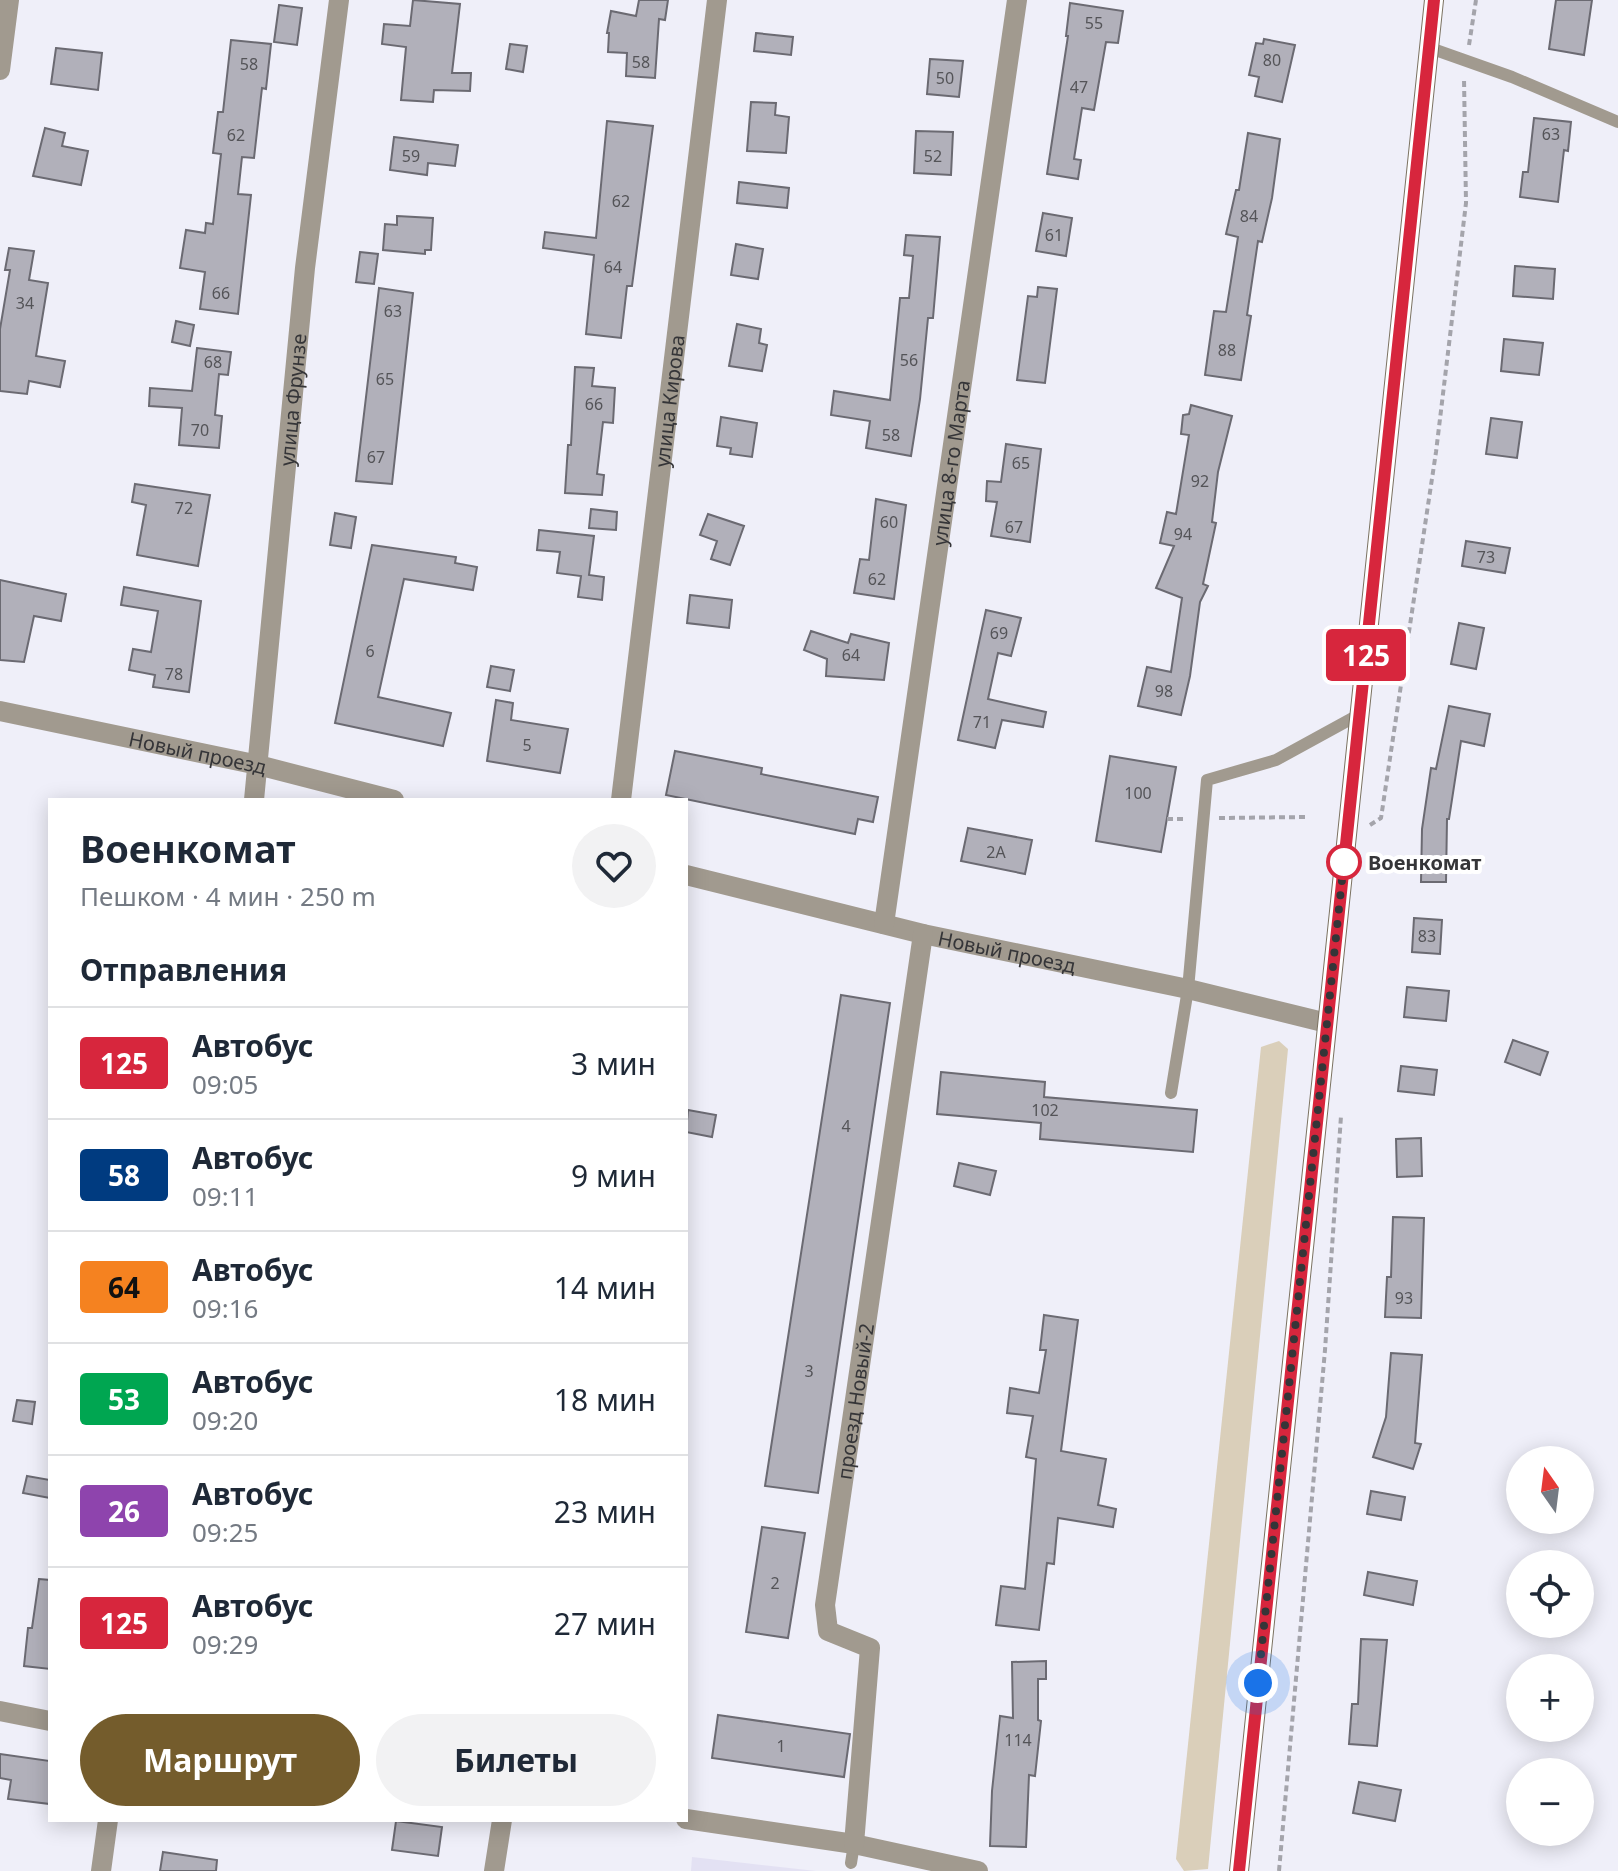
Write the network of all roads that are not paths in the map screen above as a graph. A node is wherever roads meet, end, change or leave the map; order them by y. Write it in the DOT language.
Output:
graph roads {
  1 [pos="9,0"];
  2 [pos="339,0"];
  3 [pos="717,0"];
  4 [pos="1017,0"];
  5 [pos="1434,0"];
  6 [pos="1430,48"];
  7 [pos="0,70"];
  8 [pos="1618,122"];
  9 [pos="0,711"];
  10 [pos="1360,714"];
  11 [pos="258,765"];
  12 [pos="254,798"];
  13 [pos="386,798"];
  14 [pos="621,798"];
  15 [pos="688,875"];
  16 [pos="884,924"];
  17 [pos="923,934"];
  18 [pos="1188,989"];
  19 [pos="1327,1023"];
  20 [pos="1171,1093"];
  21 [pos="0,1711"];
  22 [pos="48,1721"];
  23 [pos="688,1819"];
  24 [pos="108,1822"];
  25 [pos="502,1822"];
  26 [pos="852,1854"];
  27 [pos="101,1871"];
  28 [pos="494,1871"];
  29 [pos="978,1871"];
  30 [pos="1239,1871"];
  1 -- 7 [label="street"];
  2 -- 11 [label="street, улица Фрунзе"];
  3 -- 14 [label="street, улица Кирова"];
  4 -- 16 [label="street, улица 8-го Марта"];
  5 -- 6 [label="main road"];
  6 -- 8 [label="lane"];
  6 -- 10 [label="main road"];
  9 -- 11 [label="street, Новый проезд"];
  10 -- 18 [label="lane"];
  10 -- 19 [label="main road"];
  11 -- 12 [label="street, улица Фрунзе"];
  11 -- 13 [label="street, Новый проезд"];
  15 -- 16 [label="street, Новый проезд"];
  16 -- 17 [label="street, Новый проезд"];
  17 -- 18 [label="street, Новый проезд"];
  17 -- 26 [label="street, проезд Новый-2"];
  18 -- 19 [label="street, Новый проезд"];
  18 -- 20 [label="lane"];
  19 -- 30 [label="main road"];
  21 -- 22 [label="street"];
  23 -- 26 [label="street"];
  24 -- 27 [label="street"];
  25 -- 28 [label="street"];
  26 -- 29 [label="street"];
}
